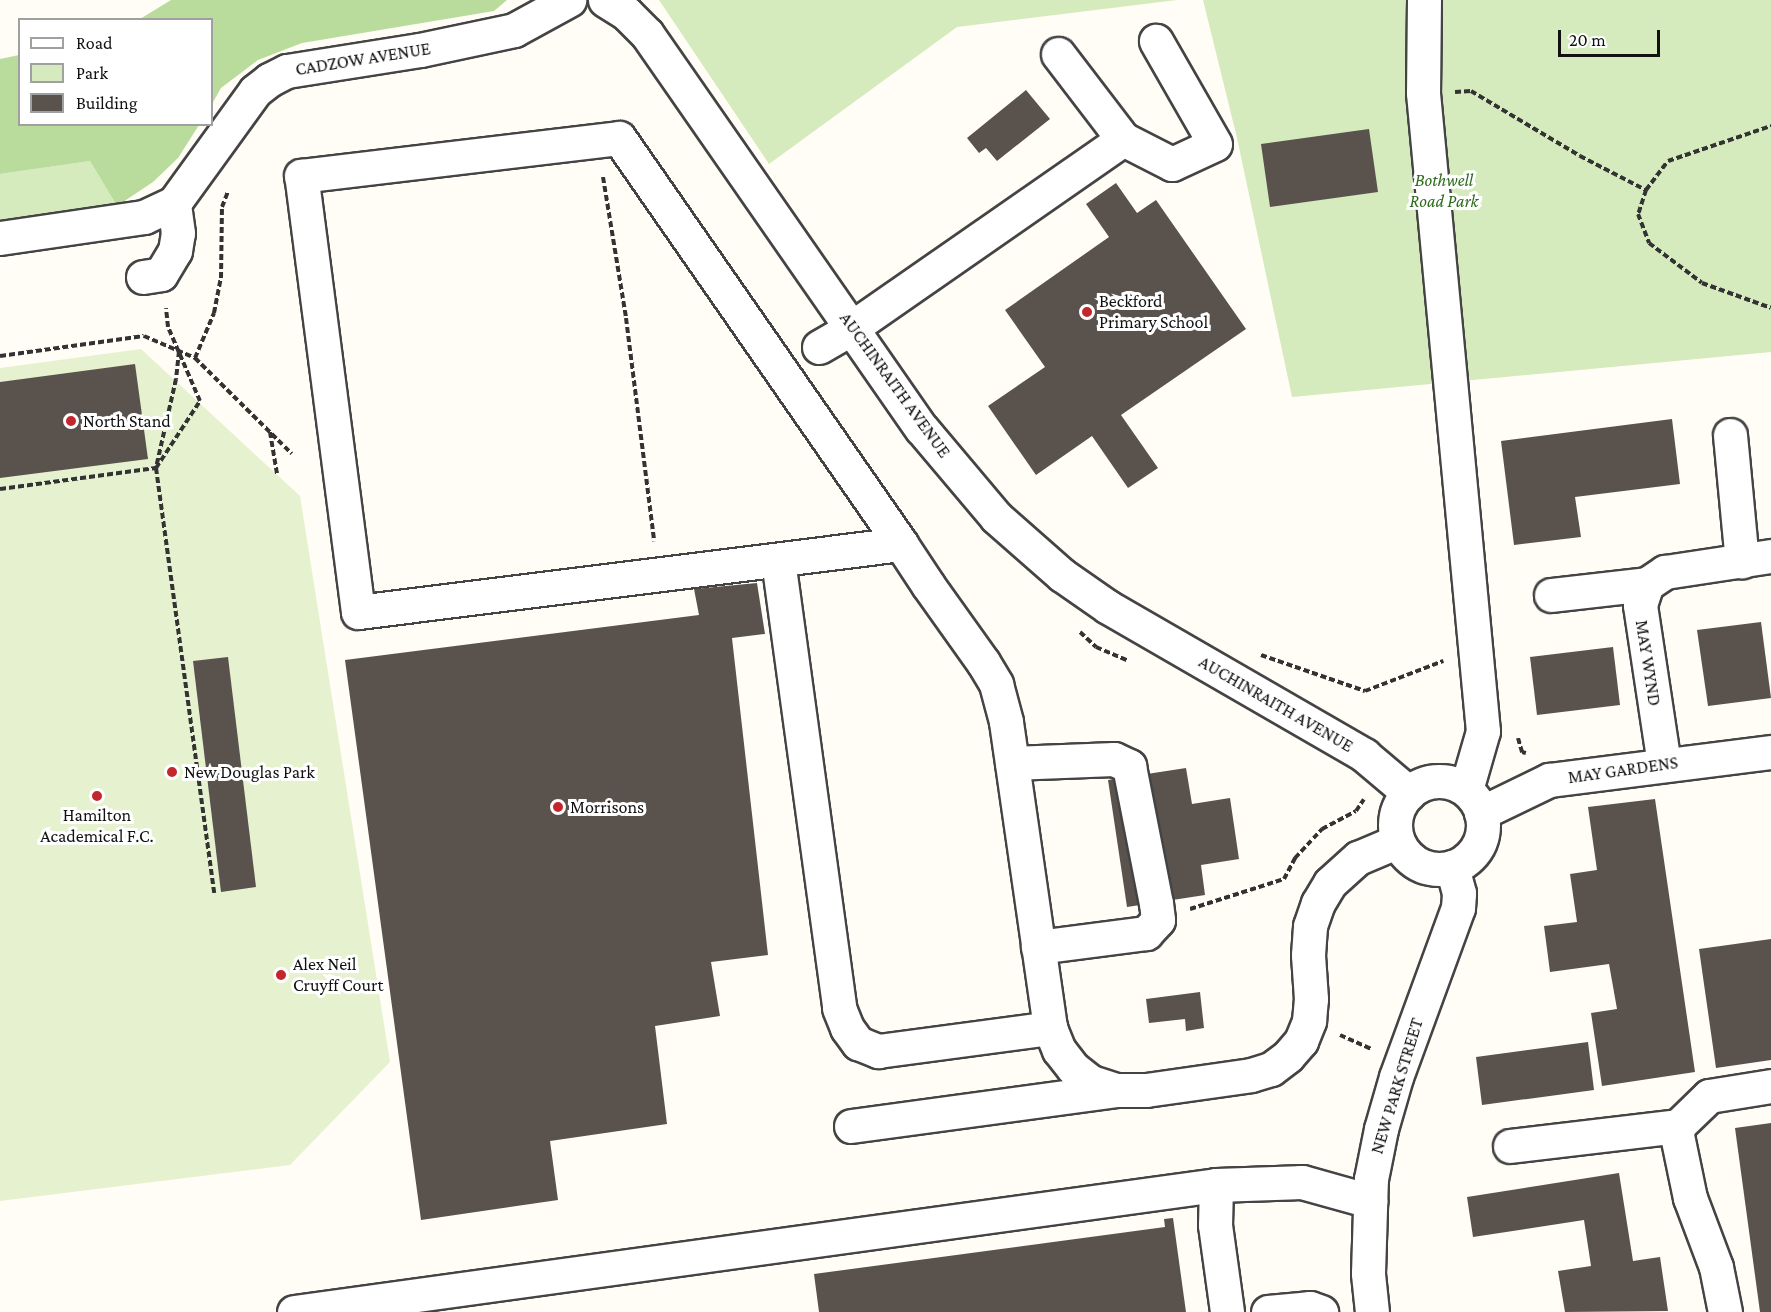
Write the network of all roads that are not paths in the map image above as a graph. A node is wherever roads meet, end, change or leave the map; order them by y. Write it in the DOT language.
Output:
graph roads {
  1 [pos="569,0"];
  2 [pos="605,0"];
  3 [pos="1424,0"];
  4 [pos="1156,41"];
  5 [pos="1058,54"];
  6 [pos="1123,139"];
  7 [pos="174,203"];
  8 [pos="0,238"];
  9 [pos="152,276"];
  10 [pos="853,327"];
  11 [pos="819,347"];
  12 [pos="1730,435"];
  13 [pos="902,544"];
  14 [pos="1756,558"];
  15 [pos="778,560"];
  16 [pos="1647,584"];
  17 [pos="1551,595"];
  18 [pos="1771,752"];
  19 [pos="1012,763"];
  20 [pos="1664,764"];
  21 [pos="1409,793"];
  22 [pos="1473,802"];
  23 [pos="1398,841"];
  24 [pos="1452,867"];
  25 [pos="1038,947"];
  26 [pos="1050,1028"];
  27 [pos="1771,1086"];
  28 [pos="1116,1090"];
  29 [pos="851,1126"];
  30 [pos="1678,1126"];
  31 [pos="1510,1146"];
  32 [pos="1216,1185"];
  33 [pos="1370,1201"];
  34 [pos="294,1312"];
  35 [pos="1227,1312"];
  36 [pos="1268,1312"];
  37 [pos="1321,1312"];
  38 [pos="1372,1312"];
  39 [pos="1725,1312"];
  1 -- 7 [label="street, CADZOW AVENUE"];
  2 -- 10 [label="street, AUCHINRAITH AVENUE"];
  3 -- 22 [label="street"];
  4 -- 6 [label="street"];
  5 -- 6 [label="street"];
  6 -- 10 [label="street"];
  7 -- 8 [label="street, CADZOW AVENUE"];
  7 -- 9 [label="street"];
  10 -- 11 [label="street"];
  10 -- 21 [label="street, AUCHINRAITH AVENUE"];
  12 -- 14 [label="street"];
  13 -- 15 [label="street"];
  13 -- 15 [label="street"];
  13 -- 19 [label="street"];
  14 -- 16 [label="street"];
  15 -- 26 [label="street"];
  16 -- 17 [label="street"];
  16 -- 20 [label="street, MAY WYND"];
  18 -- 20 [label="street, MAY GARDENS"];
  19 -- 25 [label="street"];
  19 -- 25 [label="street"];
  20 -- 22 [label="street, MAY GARDENS"];
  21 -- 22 [label="street"];
  21 -- 23 [label="street"];
  22 -- 24 [label="street"];
  23 -- 24 [label="street"];
  23 -- 28 [label="street"];
  24 -- 33 [label="street, NEW PARK STREET"];
  25 -- 26 [label="street"];
  26 -- 28 [label="street"];
  27 -- 30 [label="street"];
  28 -- 29 [label="street"];
  30 -- 31 [label="street"];
  30 -- 39 [label="street"];
  32 -- 33 [label="street"];
  32 -- 34 [label="street"];
  32 -- 35 [label="street"];
  33 -- 38 [label="street, NEW PARK STREET"];
  36 -- 37 [label="street"];
}
